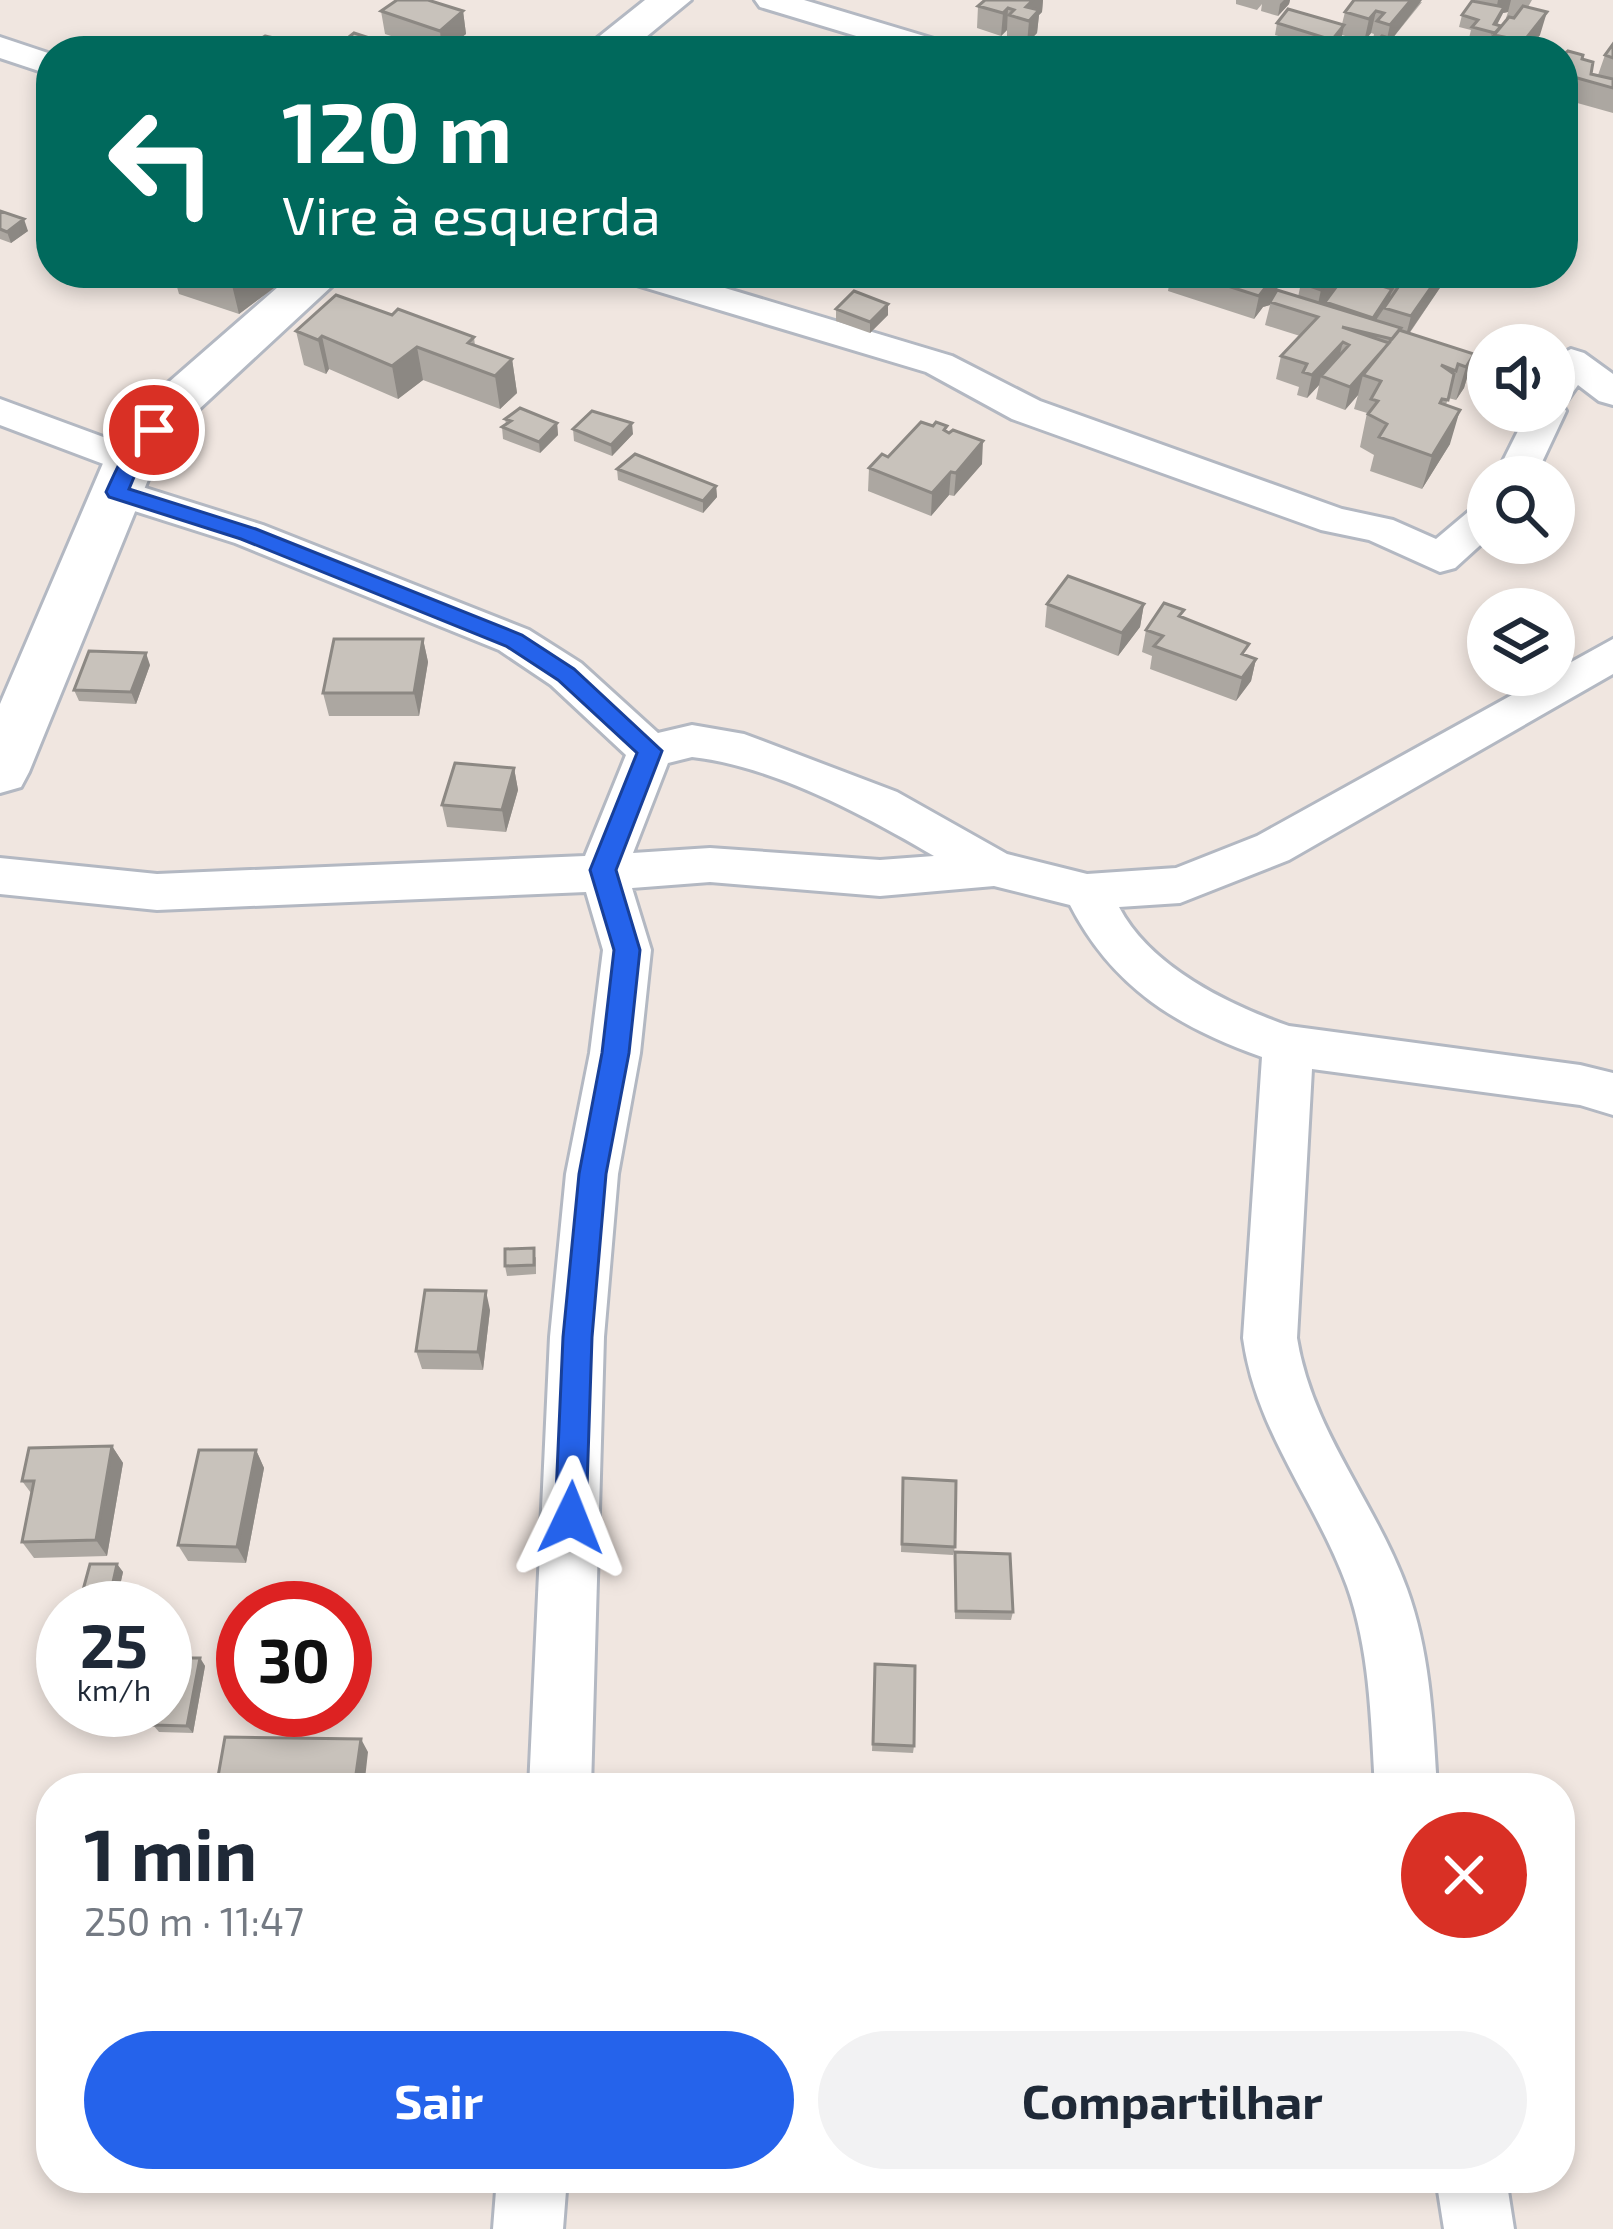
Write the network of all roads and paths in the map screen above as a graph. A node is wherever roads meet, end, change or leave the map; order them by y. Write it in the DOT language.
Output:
graph roads {
  1 [pos="670,0"];
  2 [pos="771,0"];
  3 [pos="622,36"];
  4 [pos="890,36"];
  5 [pos="0,47"];
  6 [pos="36,60"];
  7 [pos="305,288"];
  8 [pos="686,288"];
  9 [pos="1575,364"];
  10 [pos="1613,393"];
  11 [pos="0,411"];
  12 [pos="124,476"];
  13 [pos="1467,534"];
  14 [pos="1613,654"];
  15 [pos="650,751"];
  16 [pos="0,772"];
  17 [pos="994,868"];
  18 [pos="603,870"];
  19 [pos="0,877"];
  20 [pos="1087,892"];
  21 [pos="1288,1046"];
  22 [pos="1613,1094"];
  23 [pos="561,1773"];
  24 [pos="1405,1773"];
  25 [pos="531,2193"];
  26 [pos="1473,2193"];
  27 [pos="527,2229"];
  28 [pos="1479,2229"];
  1 -- 3 [label="street"];
  2 -- 4 [label="street"];
  5 -- 6 [label="street"];
  7 -- 12 [label="street"];
  8 -- 13 [label="street"];
  9 -- 10 [label="street"];
  11 -- 12 [label="street"];
  12 -- 15 [label="street"];
  12 -- 16 [label="street"];
  14 -- 20 [label="street"];
  15 -- 17 [label="street"];
  15 -- 18 [label="street"];
  17 -- 18 [label="street"];
  17 -- 20 [label="street"];
  18 -- 19 [label="street"];
  18 -- 23 [label="street"];
  20 -- 21 [label="street"];
  21 -- 22 [label="street"];
  21 -- 24 [label="street"];
  25 -- 27 [label="street"];
  26 -- 28 [label="street"];
}
